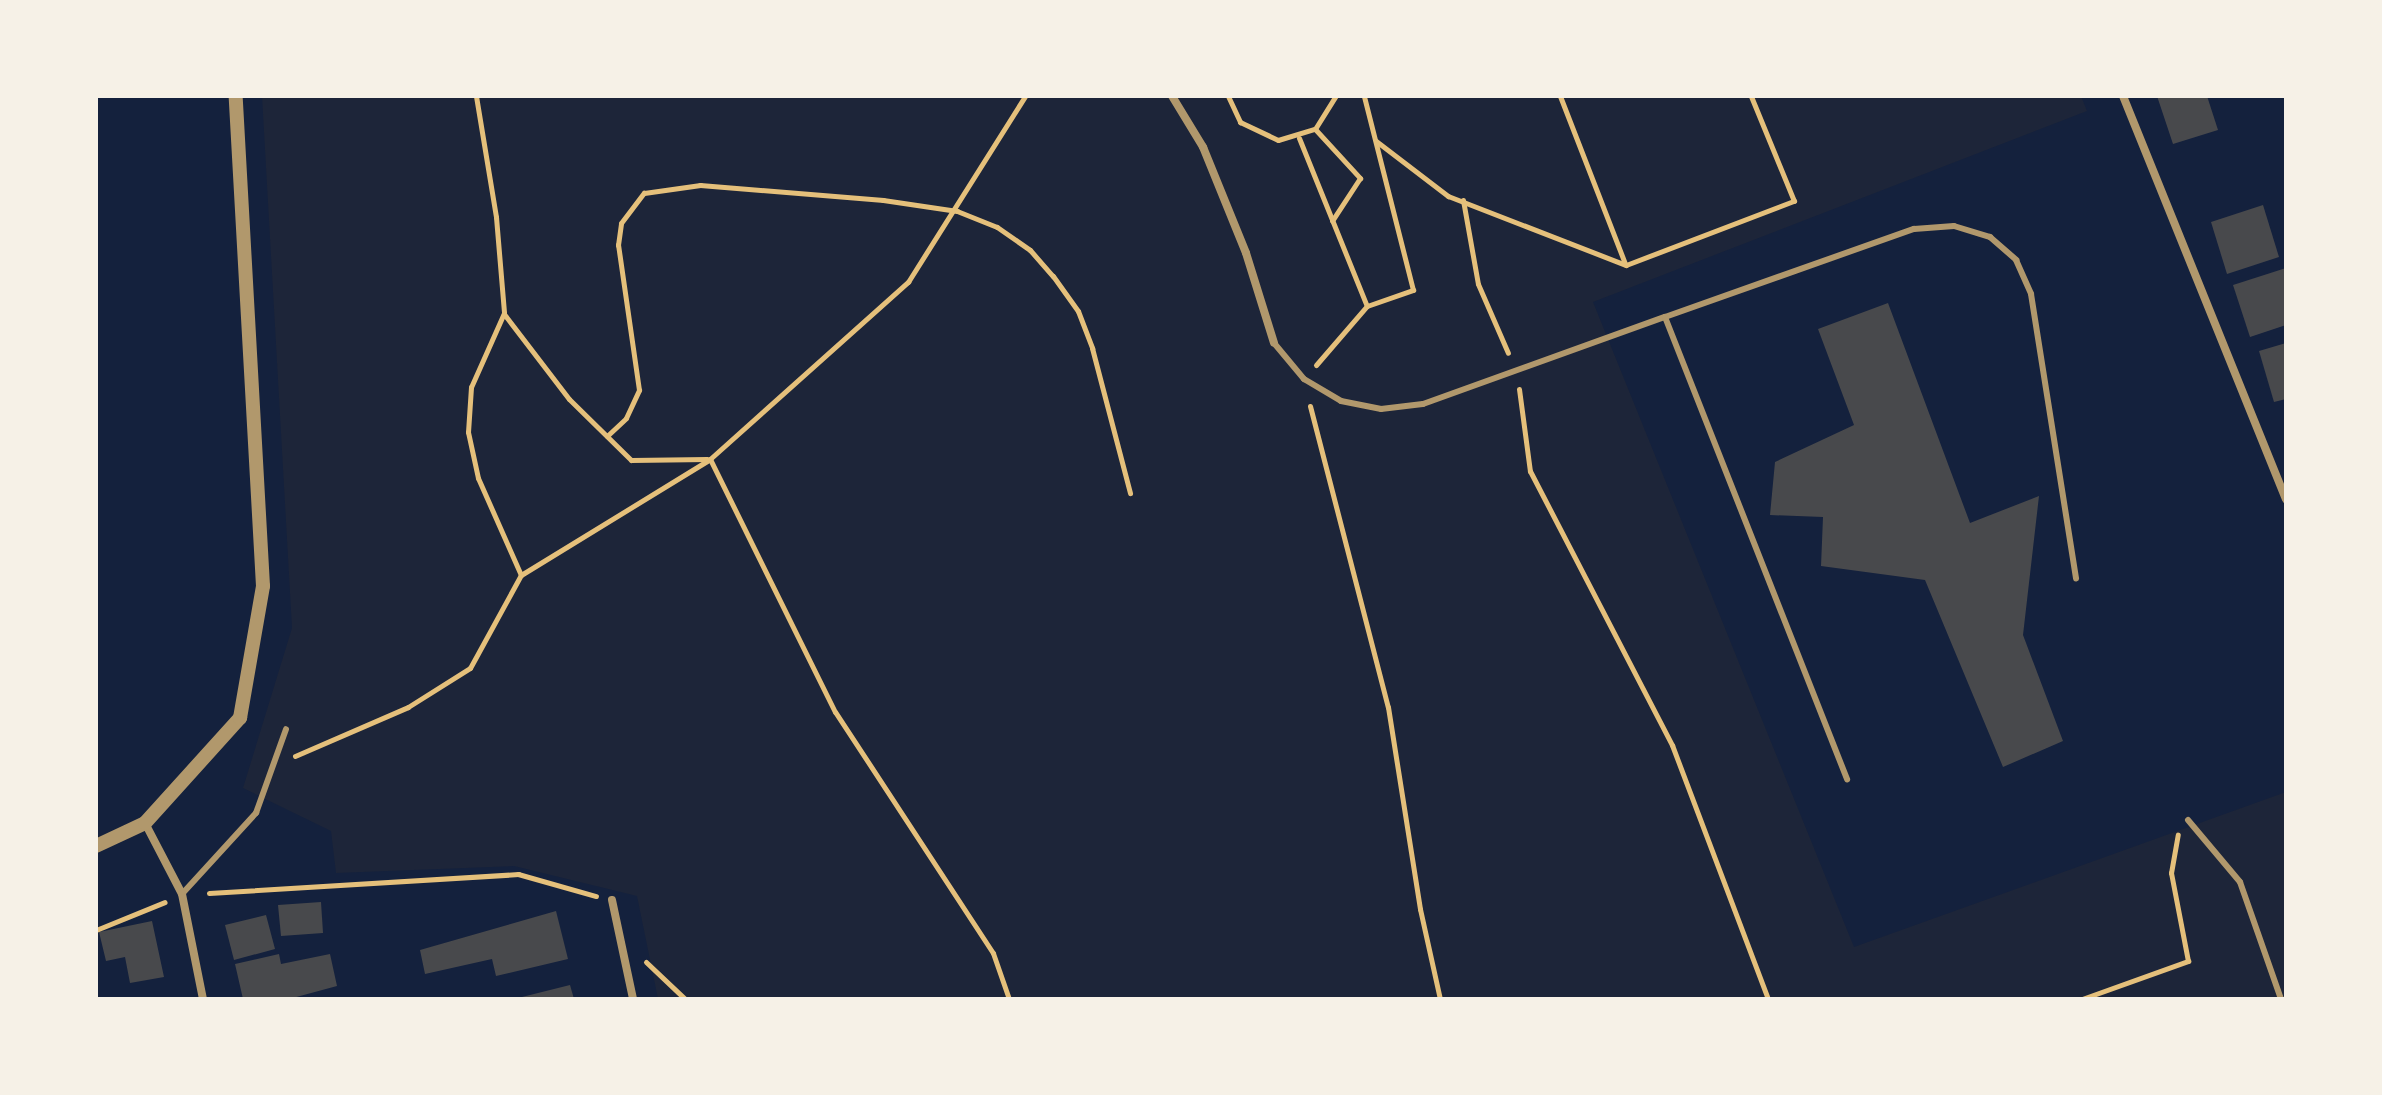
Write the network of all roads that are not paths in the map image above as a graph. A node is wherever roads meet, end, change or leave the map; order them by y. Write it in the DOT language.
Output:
graph roads {
  1 [pos="236,96"];
  2 [pos="1172,96"];
  3 [pos="2123,96"];
  4 [pos="1665,317"];
  5 [pos="1274,343"];
  6 [pos="2286,499"];
  7 [pos="2076,578"];
  8 [pos="286,729"];
  9 [pos="1847,780"];
  10 [pos="2188,820"];
  11 [pos="145,823"];
  12 [pos="96,846"];
  13 [pos="182,894"];
  14 [pos="612,900"];
  15 [pos="203,999"];
  16 [pos="633,999"];
  17 [pos="2281,999"];
  1 -- 11 [label="street"];
  2 -- 5 [label="street"];
  3 -- 6 [label="street"];
  4 -- 5 [label="lane"];
  4 -- 7 [label="lane"];
  4 -- 9 [label="lane"];
  8 -- 13 [label="lane"];
  10 -- 17 [label="lane"];
  11 -- 12 [label="street"];
  11 -- 13 [label="street"];
  13 -- 15 [label="street"];
  14 -- 16 [label="street"];
}
